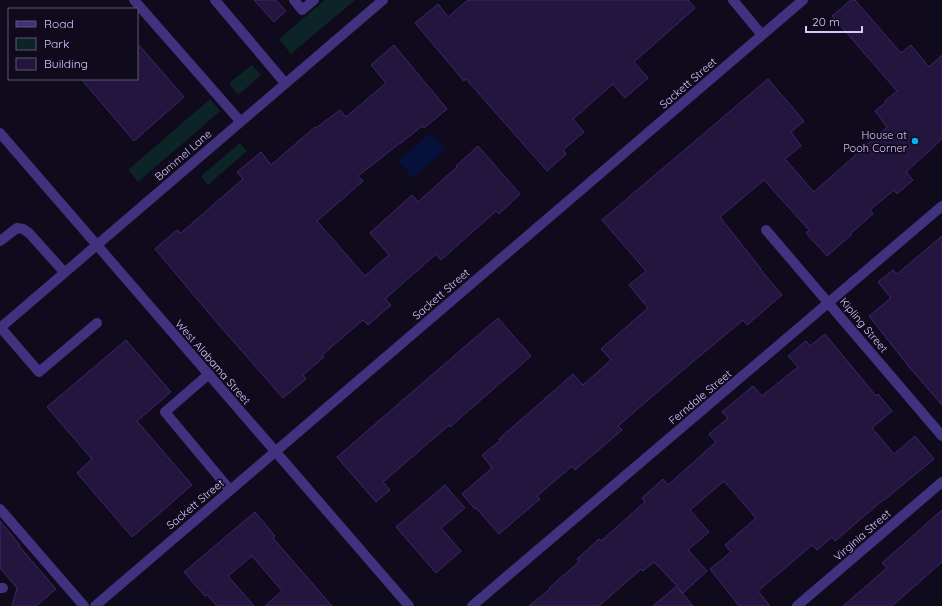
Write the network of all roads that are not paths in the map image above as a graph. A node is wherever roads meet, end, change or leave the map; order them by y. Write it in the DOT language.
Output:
graph roads {
  1 [pos="134,0"];
  2 [pos="215,0"];
  3 [pos="294,0"];
  4 [pos="314,0"];
  5 [pos="383,0"];
  6 [pos="733,0"];
  7 [pos="804,0"];
  8 [pos="762,35"];
  9 [pos="285,83"];
  10 [pos="240,122"];
  11 [pos="0,133"];
  12 [pos="942,206"];
  13 [pos="766,230"];
  14 [pos="0,241"];
  15 [pos="97,245"];
  16 [pos="64,272"];
  17 [pos="829,303"];
  18 [pos="97,323"];
  19 [pos="0,328"];
  20 [pos="209,374"];
  21 [pos="942,436"];
  22 [pos="276,452"];
  23 [pos="942,482"];
  24 [pos="230,490"];
  25 [pos="1,511"];
  26 [pos="84,606"];
  27 [pos="95,606"];
  28 [pos="409,606"];
  29 [pos="472,606"];
  30 [pos="798,606"];
  1 -- 10 [label="street"];
  2 -- 9 [label="street"];
  3 -- 4 [label="street"];
  5 -- 9 [label="street, Bammel Lane"];
  6 -- 8 [label="street"];
  7 -- 8 [label="street, Sackett Street"];
  8 -- 22 [label="street, Sackett Street"];
  9 -- 10 [label="street, Bammel Lane"];
  10 -- 15 [label="street, Bammel Lane"];
  11 -- 15 [label="street, West Alabama Street"];
  12 -- 17 [label="street, Ferndale Street"];
  13 -- 17 [label="street, Kipling Street"];
  14 -- 16 [label="street"];
  15 -- 16 [label="street, Bammel Lane"];
  15 -- 20 [label="street, West Alabama Street"];
  16 -- 19 [label="street, Bammel Lane"];
  17 -- 21 [label="street, Kipling Street"];
  17 -- 29 [label="street, Ferndale Street"];
  18 -- 19 [label="street"];
  20 -- 22 [label="street, West Alabama Street"];
  20 -- 24 [label="street"];
  22 -- 24 [label="street, Sackett Street"];
  22 -- 28 [label="street, West Alabama Street"];
  23 -- 30 [label="street, Virginia Street"];
  24 -- 27 [label="street, Sackett Street"];
  25 -- 26 [label="street"];
}
